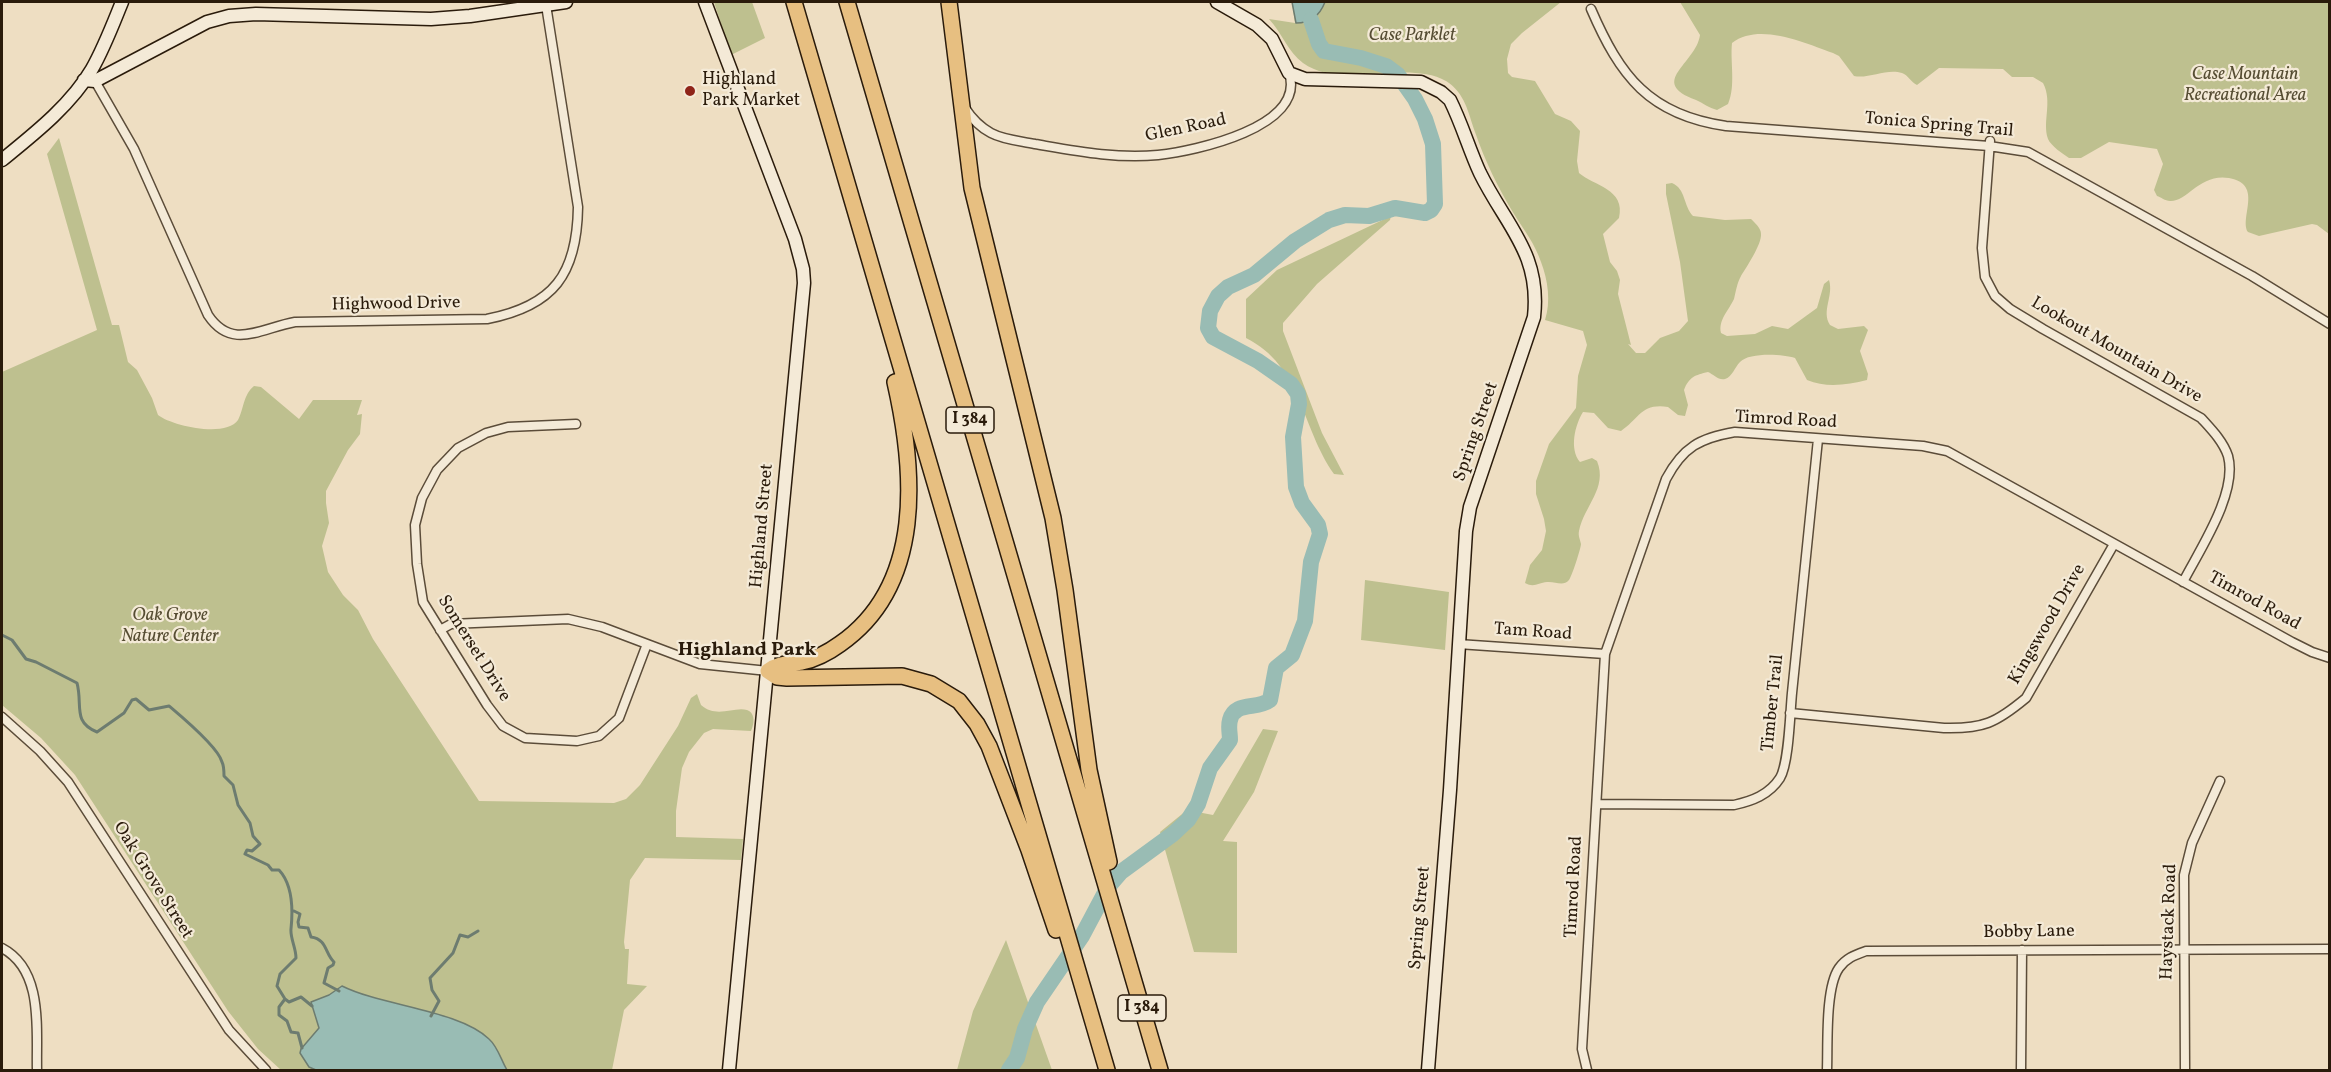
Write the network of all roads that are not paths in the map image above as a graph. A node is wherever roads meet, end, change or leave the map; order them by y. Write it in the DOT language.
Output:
graph roads {
  1 [pos="122,2"];
  2 [pos="566,2"];
  3 [pos="705,2"];
  4 [pos="794,2"];
  5 [pos="847,2"];
  6 [pos="949,2"];
  7 [pos="1216,2"];
  8 [pos="546,5"];
  9 [pos="1591,9"];
  10 [pos="1289,73"];
  11 [pos="90,81"];
  12 [pos="960,100"];
  13 [pos="1990,143"];
  14 [pos="2,160"];
  15 [pos="885,317"];
  16 [pos="2330,324"];
  17 [pos="576,424"];
  18 [pos="1818,439"];
  19 [pos="2114,543"];
  20 [pos="2183,582"];
  21 [pos="440,630"];
  22 [pos="1458,644"];
  23 [pos="647,645"];
  24 [pos="1605,654"];
  25 [pos="2330,658"];
  26 [pos="768,671"];
  27 [pos="1790,713"];
  28 [pos="2,717"];
  29 [pos="2220,781"];
  30 [pos="1596,804"];
  31 [pos="1097,832"];
  32 [pos="1051,899"];
  33 [pos="2,948"];
  34 [pos="2184,949"];
  35 [pos="2022,950"];
  36 [pos="2330,950"];
  37 [pos="37,1071"];
  38 [pos="266,1071"];
  39 [pos="729,1071"];
  40 [pos="1107,1071"];
  41 [pos="1161,1071"];
  42 [pos="1428,1071"];
  43 [pos="1587,1071"];
  44 [pos="1827,1071"];
  45 [pos="2021,1071"];
  46 [pos="2185,1071"];
  1 -- 11 [label="street"];
  2 -- 8 [label="street"];
  3 -- 26 [label="street, Highland Street"];
  4 -- 15 [label="highway, I 384"];
  5 -- 31 [label="highway, I 384"];
  6 -- 12 [label="highway"];
  7 -- 10 [label="street"];
  8 -- 11 [label="street"];
  8 -- 11 [label="street, Highwood Drive"];
  9 -- 13 [label="street, Tonica Spring Trail"];
  10 -- 12 [label="street, Glen Road"];
  10 -- 22 [label="street, Spring Street"];
  11 -- 14 [label="street"];
  12 -- 31 [label="highway"];
  13 -- 16 [label="street, Tonica Spring Trail"];
  13 -- 20 [label="street, Lookout Mountain Drive"];
  15 -- 26 [label="highway"];
  15 -- 32 [label="highway, I 384"];
  17 -- 21 [label="street, Somerset Drive"];
  18 -- 19 [label="street, Timrod Road"];
  18 -- 24 [label="street, Timrod Road"];
  18 -- 27 [label="street, Timber Trail"];
  19 -- 20 [label="street, Timrod Road"];
  19 -- 27 [label="street, Kingswood Drive"];
  20 -- 25 [label="street, Timrod Road"];
  21 -- 23 [label="street"];
  21 -- 23 [label="street, Somerset Drive"];
  22 -- 24 [label="street, Tam Road"];
  22 -- 42 [label="street, Spring Street"];
  23 -- 26 [label="street"];
  24 -- 30 [label="street, Timrod Road"];
  26 -- 32 [label="highway"];
  26 -- 39 [label="street, Highland Street"];
  27 -- 30 [label="street, Timber Trail"];
  28 -- 38 [label="street, Oak Grove Street"];
  29 -- 34 [label="street, Haystack Road"];
  30 -- 43 [label="street, Timrod Road"];
  31 -- 41 [label="highway, I 384"];
  32 -- 40 [label="highway, I 384"];
  33 -- 37 [label="street"];
  34 -- 35 [label="street, Bobby Lane"];
  34 -- 36 [label="street, Bobby Lane"];
  34 -- 46 [label="street, Haystack Road"];
  35 -- 44 [label="street, Bobby Lane"];
  35 -- 45 [label="street"];
}
